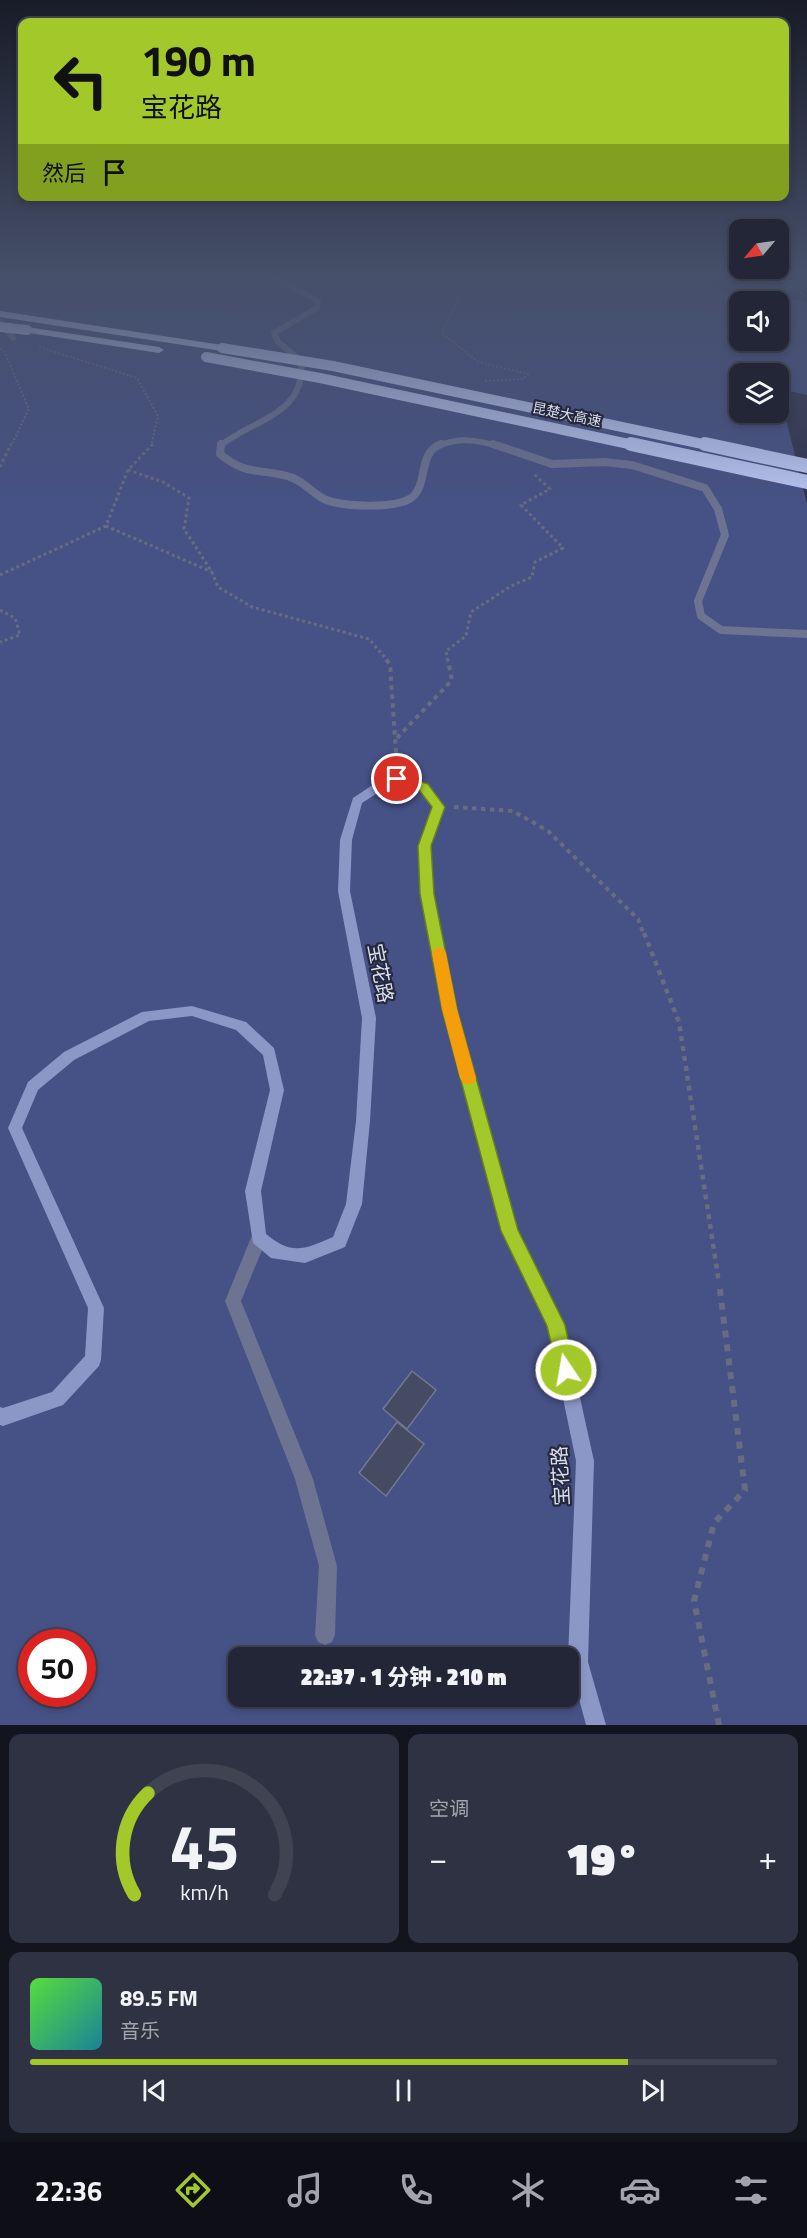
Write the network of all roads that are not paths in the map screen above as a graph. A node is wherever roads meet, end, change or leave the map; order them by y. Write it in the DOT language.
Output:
graph roads {
  1 [pos="203,356"];
  2 [pos="274,356"];
  3 [pos="296,356"];
  4 [pos="807,466"];
  5 [pos="807,482"];
  6 [pos="807,634"];
  7 [pos="259,1238"];
  8 [pos="0,1416"];
  9 [pos="325,1635"];
  10 [pos="596,1725"];
  1 -- 5 [label="highway, 昆楚大高速, bridge"];
  2 -- 4 [label="highway, 昆楚大高速, bridge"];
  3 -- 6 [label="lane"];
  7 -- 8 [label="main road"];
  7 -- 9 [label="street"];
  7 -- 10 [label="main road, 宝花路"];
}
